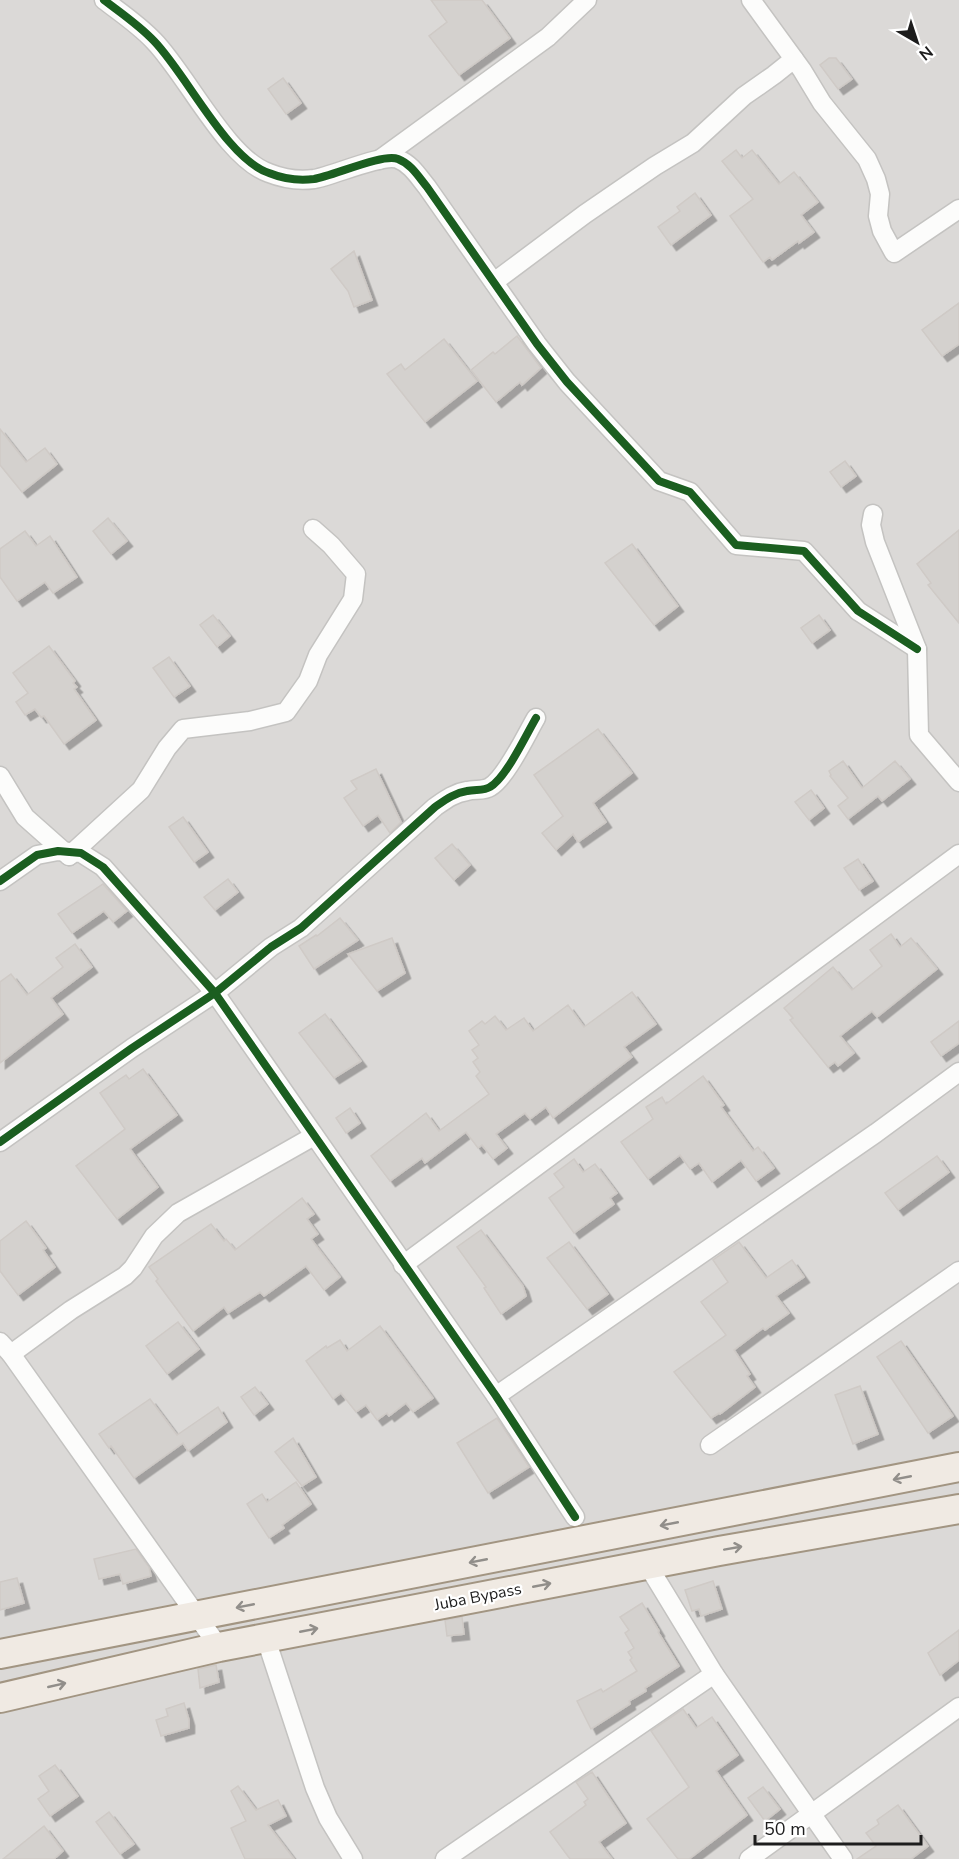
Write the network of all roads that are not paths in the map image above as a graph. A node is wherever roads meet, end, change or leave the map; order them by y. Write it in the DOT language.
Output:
graph roads {
  1 [pos="104,0"];
  2 [pos="587,0"];
  3 [pos="751,0"];
  4 [pos="794,59"];
  5 [pos="380,160"];
  6 [pos="959,209"];
  7 [pos="494,282"];
  8 [pos="873,514"];
  9 [pos="313,529"];
  10 [pos="917,649"];
  11 [pos="536,718"];
  12 [pos="0,776"];
  13 [pos="959,782"];
  14 [pos="959,854"];
  15 [pos="69,856"];
  16 [pos="103,867"];
  17 [pos="0,881"];
  18 [pos="214,993"];
  19 [pos="959,1072"];
  20 [pos="314,1136"];
  21 [pos="0,1142"];
  22 [pos="403,1265"];
  23 [pos="959,1271"];
  24 [pos="5,1348"];
  25 [pos="496,1396"];
  26 [pos="710,1445"];
  27 [pos="959,1467"];
  28 [pos="959,1509"];
  29 [pos="575,1517"];
  30 [pos="647,1564"];
  31 [pos="266,1639"];
  32 [pos="219,1647"];
  33 [pos="0,1654"];
  34 [pos="714,1674"];
  35 [pos="0,1698"];
  36 [pos="959,1707"];
  37 [pos="811,1815"];
  38 [pos="352,1859"];
  39 [pos="445,1859"];
  40 [pos="749,1859"];
  41 [pos="843,1859"];
  1 -- 5 [label="street"];
  2 -- 5 [label="street"];
  3 -- 4 [label="street"];
  4 -- 6 [label="street"];
  4 -- 7 [label="street"];
  5 -- 7 [label="street"];
  7 -- 10 [label="street"];
  8 -- 10 [label="street"];
  9 -- 15 [label="street"];
  10 -- 13 [label="street"];
  11 -- 18 [label="street"];
  12 -- 15 [label="street"];
  14 -- 22 [label="street"];
  15 -- 16 [label="street"];
  16 -- 17 [label="street"];
  16 -- 18 [label="street"];
  18 -- 20 [label="street"];
  18 -- 21 [label="street"];
  19 -- 25 [label="street"];
  20 -- 22 [label="street"];
  20 -- 24 [label="street"];
  22 -- 25 [label="street"];
  23 -- 26 [label="street"];
  24 -- 32 [label="street"];
  25 -- 29 [label="street"];
  27 -- 33 [label="main road, one-way"];
  30 -- 28 [label="main road, Juba Bypass, one-way"];
  31 -- 30 [label="main road, Juba Bypass, one-way"];
  30 -- 34 [label="street"];
  31 -- 32 [label="main road, Juba Bypass"];
  31 -- 38 [label="street"];
  35 -- 32 [label="main road, Juba Bypass, one-way"];
  34 -- 37 [label="street"];
  34 -- 39 [label="street"];
  36 -- 37 [label="street"];
  37 -- 40 [label="street"];
  37 -- 41 [label="street"];
}
